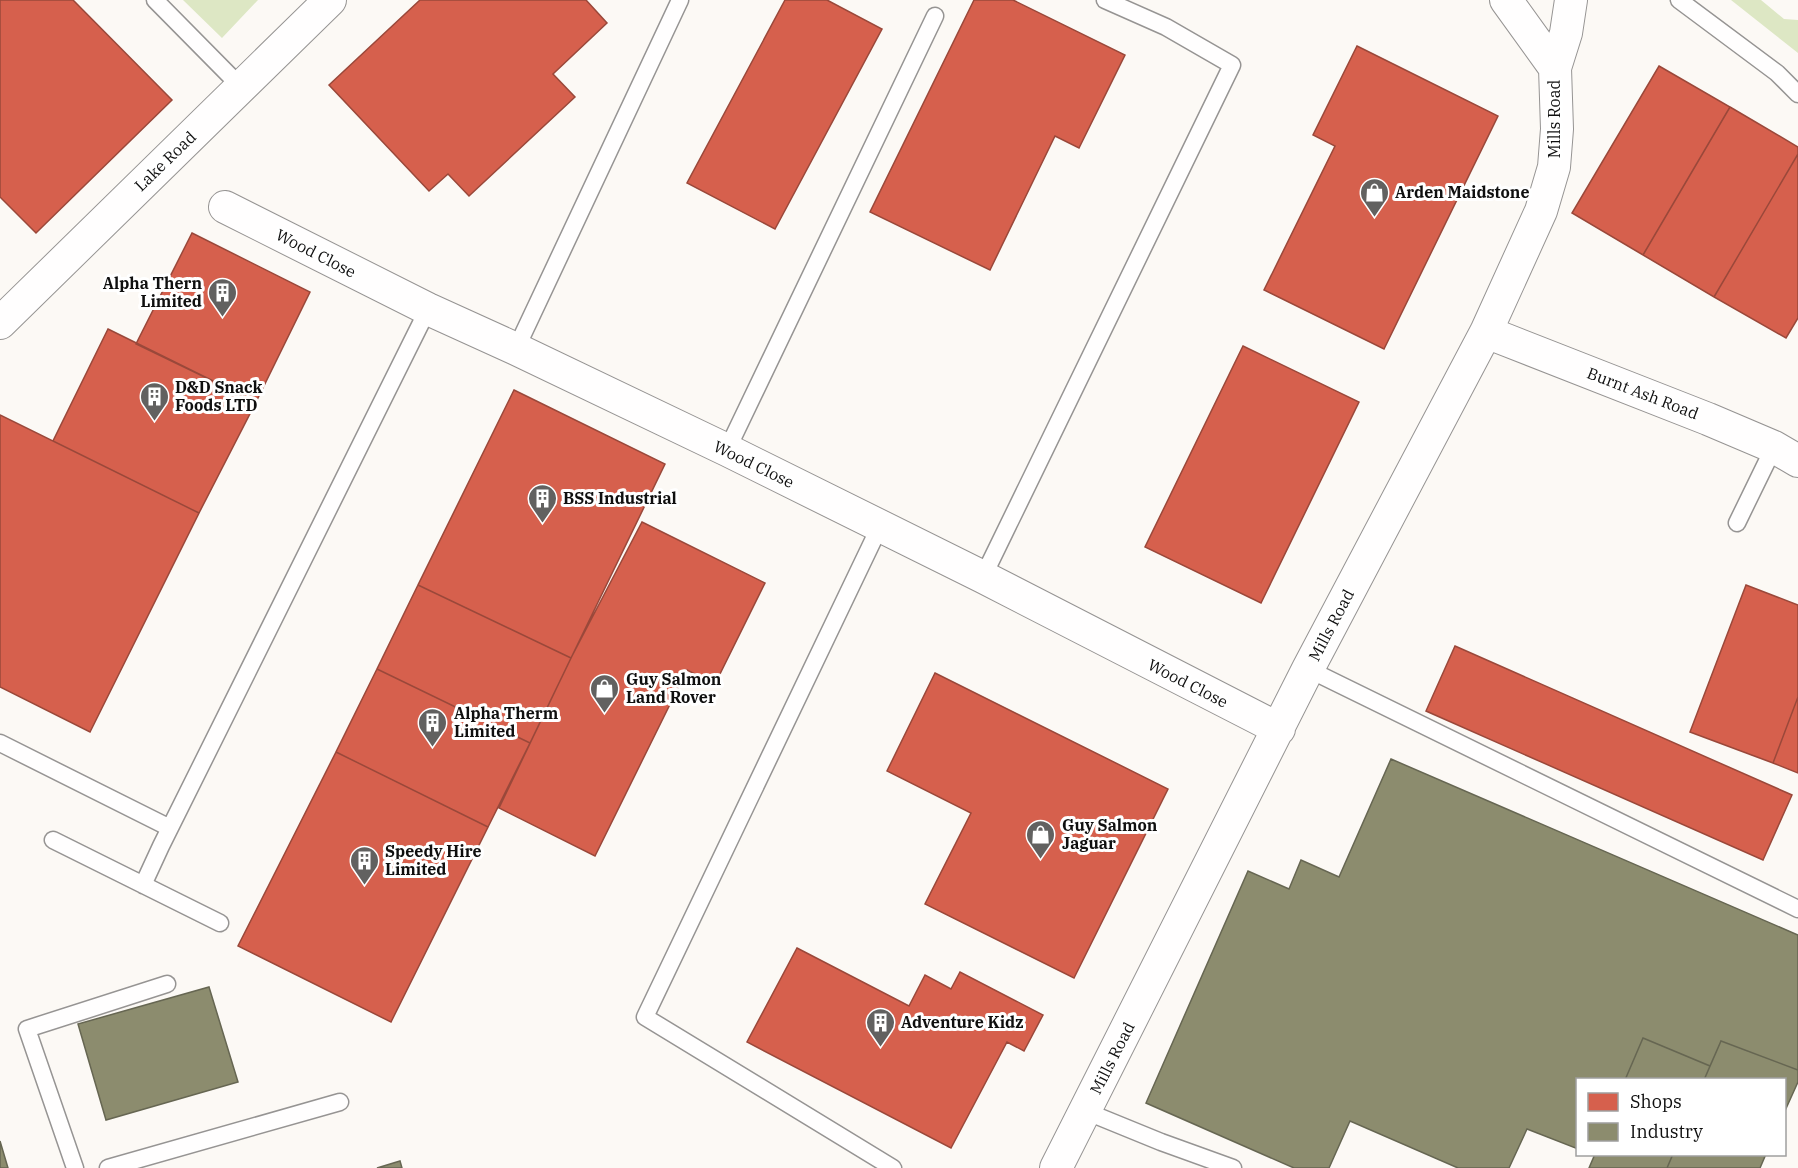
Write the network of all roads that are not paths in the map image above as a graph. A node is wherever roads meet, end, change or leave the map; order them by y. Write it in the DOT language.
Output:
graph roads {
  1 [pos="155,0"];
  2 [pos="330,0"];
  3 [pos="680,0"];
  4 [pos="1105,0"];
  5 [pos="1506,0"];
  6 [pos="1571,0"];
  7 [pos="1679,0"];
  8 [pos="935,16"];
  9 [pos="1555,68"];
  10 [pos="241,87"];
  11 [pos="1798,94"];
  12 [pos="225,207"];
  13 [pos="428,309"];
  14 [pos="0,323"];
  15 [pos="1486,332"];
  16 [pos="516,349"];
  17 [pos="728,450"];
  18 [pos="1786,454"];
  19 [pos="1737,523"];
  20 [pos="880,526"];
  21 [pos="983,577"];
  22 [pos="1308,669"];
  23 [pos="1279,729"];
  24 [pos="0,743"];
  25 [pos="170,828"];
  26 [pos="53,840"];
  27 [pos="143,885"];
  28 [pos="1798,909"];
  29 [pos="220,923"];
  30 [pos="167,984"];
  31 [pos="340,1102"];
  32 [pos="1085,1111"];
  33 [pos="75,1168"];
  34 [pos="108,1168"];
  35 [pos="893,1168"];
  36 [pos="1056,1168"];
  37 [pos="1233,1168"];
  1 -- 10 [label="lane"];
  2 -- 10 [label="street, Lake Road"];
  3 -- 16 [label="lane"];
  4 -- 21 [label="lane"];
  5 -- 9 [label="street, Mills Road"];
  6 -- 9 [label="street, Mills Road"];
  7 -- 11 [label="lane"];
  8 -- 17 [label="lane"];
  9 -- 15 [label="street, Mills Road"];
  10 -- 14 [label="street, Lake Road"];
  12 -- 13 [label="street, Wood Close"];
  13 -- 16 [label="street, Wood Close"];
  13 -- 25 [label="lane"];
  15 -- 18 [label="street, Burnt Ash Road"];
  15 -- 22 [label="street, Mills Road"];
  16 -- 17 [label="street, Wood Close"];
  17 -- 20 [label="street, Wood Close"];
  18 -- 19 [label="lane"];
  20 -- 21 [label="street, Wood Close"];
  20 -- 35 [label="lane"];
  21 -- 23 [label="street, Wood Close"];
  22 -- 23 [label="street, Mills Road"];
  22 -- 28 [label="lane"];
  23 -- 32 [label="street, Mills Road"];
  24 -- 25 [label="lane"];
  25 -- 27 [label="lane"];
  26 -- 27 [label="lane"];
  27 -- 29 [label="lane"];
  30 -- 33 [label="lane"];
  31 -- 34 [label="lane"];
  32 -- 36 [label="street, Mills Road"];
  32 -- 37 [label="lane"];
}
